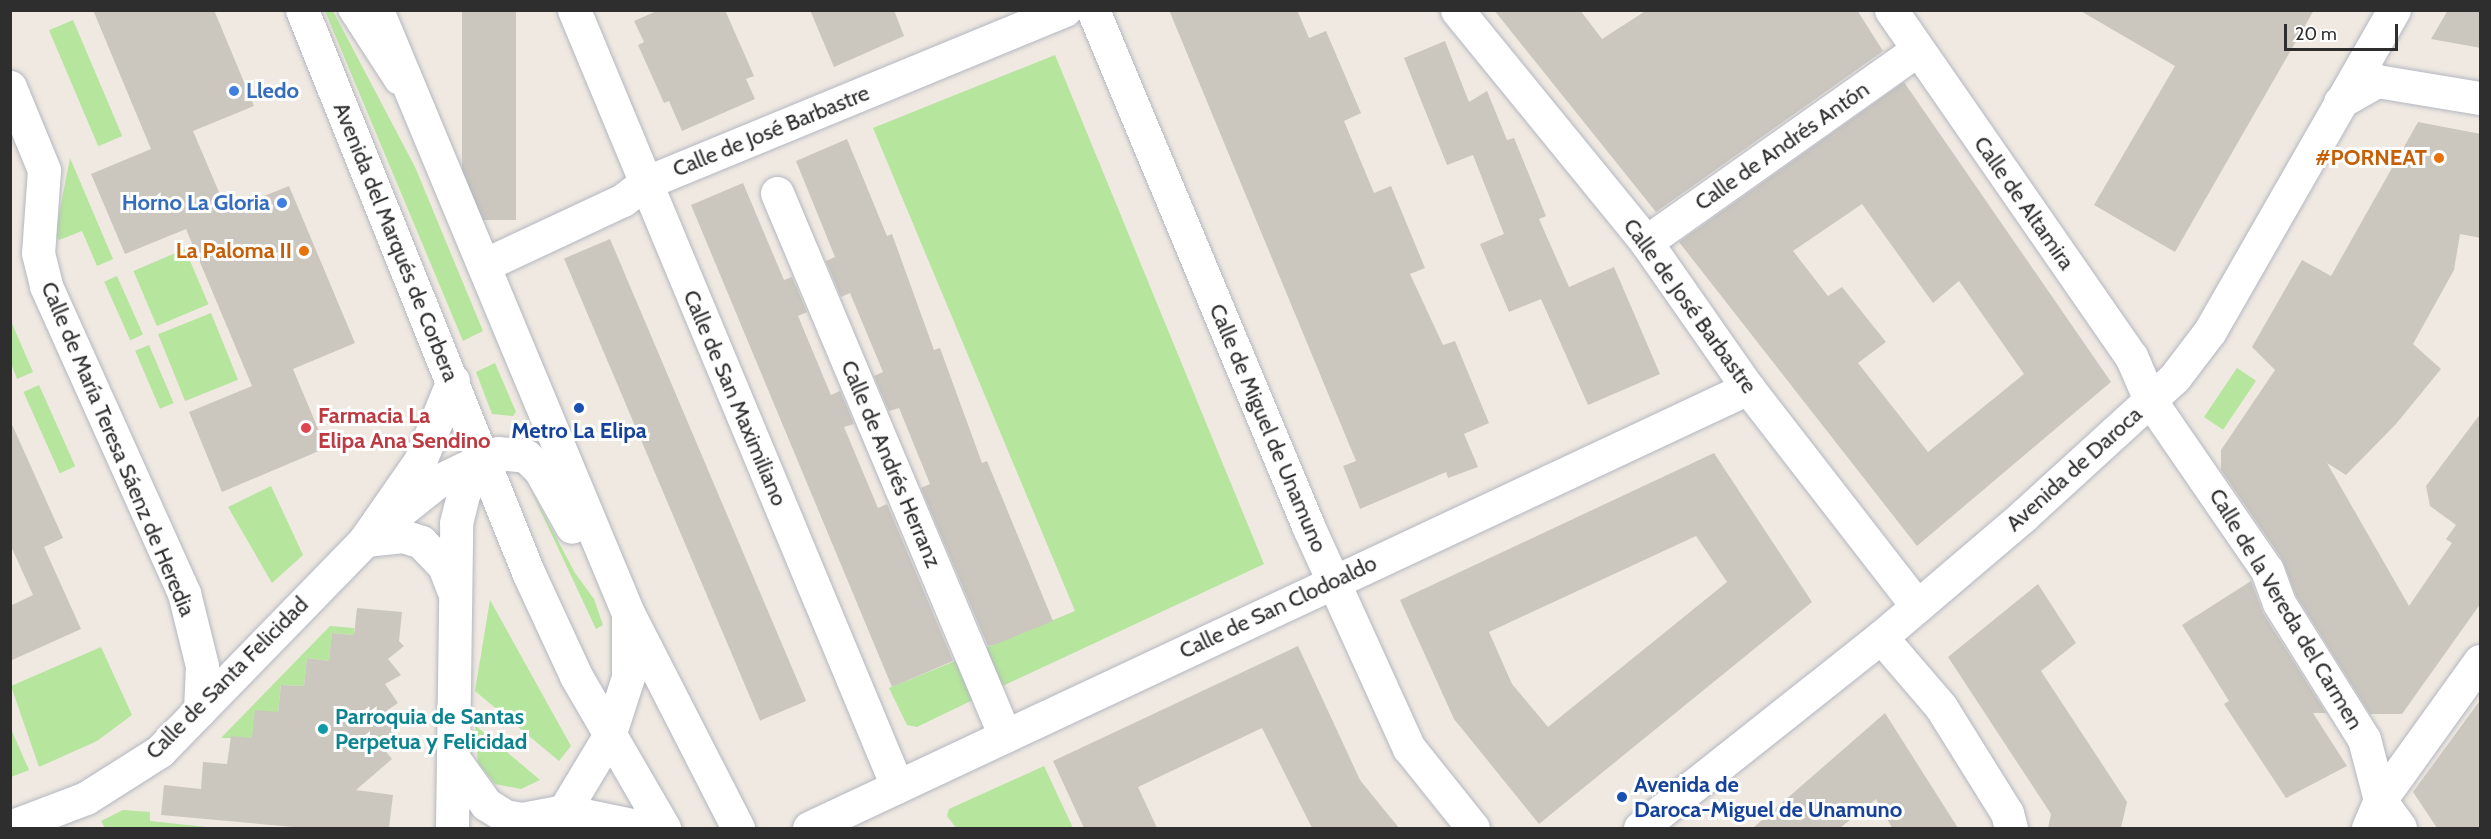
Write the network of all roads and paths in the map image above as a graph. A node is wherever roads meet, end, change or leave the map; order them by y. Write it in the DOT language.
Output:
graph roads {
  1 [pos="302,10"];
  2 [pos="348,10"];
  3 [pos="377,10"];
  4 [pos="574,10"];
  5 [pos="1065,10"];
  6 [pos="1093,10"];
  7 [pos="1457,10"];
  8 [pos="1892,10"];
  9 [pos="2391,15"];
  10 [pos="1917,50"];
  11 [pos="10,87"];
  12 [pos="2430,89"];
  13 [pos="2481,98"];
  14 [pos="2338,103"];
  15 [pos="425,125"];
  16 [pos="645,183"];
  17 [pos="777,193"];
  18 [pos="1646,242"];
  19 [pos="484,265"];
  20 [pos="453,380"];
  21 [pos="1748,388"];
  22 [pos="2150,400"];
  23 [pos="484,459"];
  24 [pos="365,540"];
  25 [pos="1333,580"];
  26 [pos="456,597"];
  27 [pos="623,600"];
  28 [pos="1917,606"];
  29 [pos="1881,637"];
  30 [pos="2481,661"];
  31 [pos="200,710"];
  32 [pos="609,736"];
  33 [pos="1005,736"];
  34 [pos="456,762"];
  35 [pos="897,786"];
  36 [pos="2374,814"];
  37 [pos="551,820"];
  38 [pos="10,827"];
  39 [pos="452,828"];
  40 [pos="647,828"];
  41 [pos="664,828"];
  42 [pos="738,828"];
  43 [pos="809,828"];
  44 [pos="1473,828"];
  45 [pos="1640,828"];
  46 [pos="2011,828"];
  47 [pos="2400,828"];
  1 -- 20 [label="street, Avenida del Marqués de Corbera"];
  2 -- 15 [label="lane"];
  3 -- 15 [label="street"];
  4 -- 16 [label="street, Calle de San Maximiliano"];
  5 -- 16 [label="street, Calle de José Barbastre"];
  6 -- 25 [label="street, Calle de Miguel de Unamuno"];
  7 -- 18 [label="street, Calle de José Barbastre"];
  8 -- 10 [label="street, Calle de Altamira"];
  9 -- 12 [label="street"];
  9 -- 14 [label="street, Avenida de Daroca"];
  10 -- 18 [label="street, Calle de Andrés Antón"];
  10 -- 22 [label="street, Calle de Altamira"];
  11 -- 31 [label="street, Calle de María Teresa Sáenz de Heredia"];
  12 -- 13 [label="street"];
  12 -- 14 [label="street"];
  14 -- 22 [label="street, Avenida de Daroca"];
  15 -- 19 [label="street"];
  16 -- 19 [label="street, Calle de José Barbastre"];
  16 -- 35 [label="street, Calle de San Maximiliano"];
  17 -- 33 [label="street, Calle de Andrés Herranz"];
  18 -- 21 [label="street, Calle de José Barbastre"];
  19 -- 27 [label="street"];
  20 -- 23 [label="street, Avenida del Marqués de Corbera"];
  20 -- 24 [label="street, Calle de Santa Felicidad"];
  21 -- 25 [label="street, Calle de San Clodoaldo"];
  21 -- 28 [label="street, Calle de José Barbastre"];
  22 -- 28 [label="street, Avenida de Daroca"];
  22 -- 36 [label="street, Calle de la Vereda del Carmen"];
  23 -- 24 [label="street, Calle de Santa Felicidad"];
  23 -- 26 [label="street"];
  23 -- 27 [label="street, Calle de Santa Felicidad"];
  23 -- 32 [label="street, Avenida del Marqués de Corbera"];
  24 -- 26 [label="street"];
  24 -- 31 [label="street, Calle de Santa Felicidad"];
  25 -- 33 [label="street, Calle de San Clodoaldo"];
  25 -- 44 [label="street, Calle de Miguel de Unamuno"];
  26 -- 34 [label="street"];
  27 -- 32 [label="street"];
  27 -- 42 [label="street"];
  28 -- 29 [label="street, Avenida de Daroca"];
  29 -- 45 [label="street, Avenida de Daroca"];
  29 -- 46 [label="street"];
  30 -- 36 [label="street"];
  31 -- 38 [label="street, Calle de Santa Felicidad"];
  32 -- 37 [label="street"];
  32 -- 41 [label="street, Avenida del Marqués de Corbera"];
  33 -- 35 [label="street, Calle de San Clodoaldo"];
  34 -- 37 [label="street"];
  34 -- 39 [label="street"];
  35 -- 43 [label="street, Calle de San Clodoaldo"];
  36 -- 47 [label="street, Calle de la Vereda del Carmen"];
  37 -- 40 [label="street"];
}
